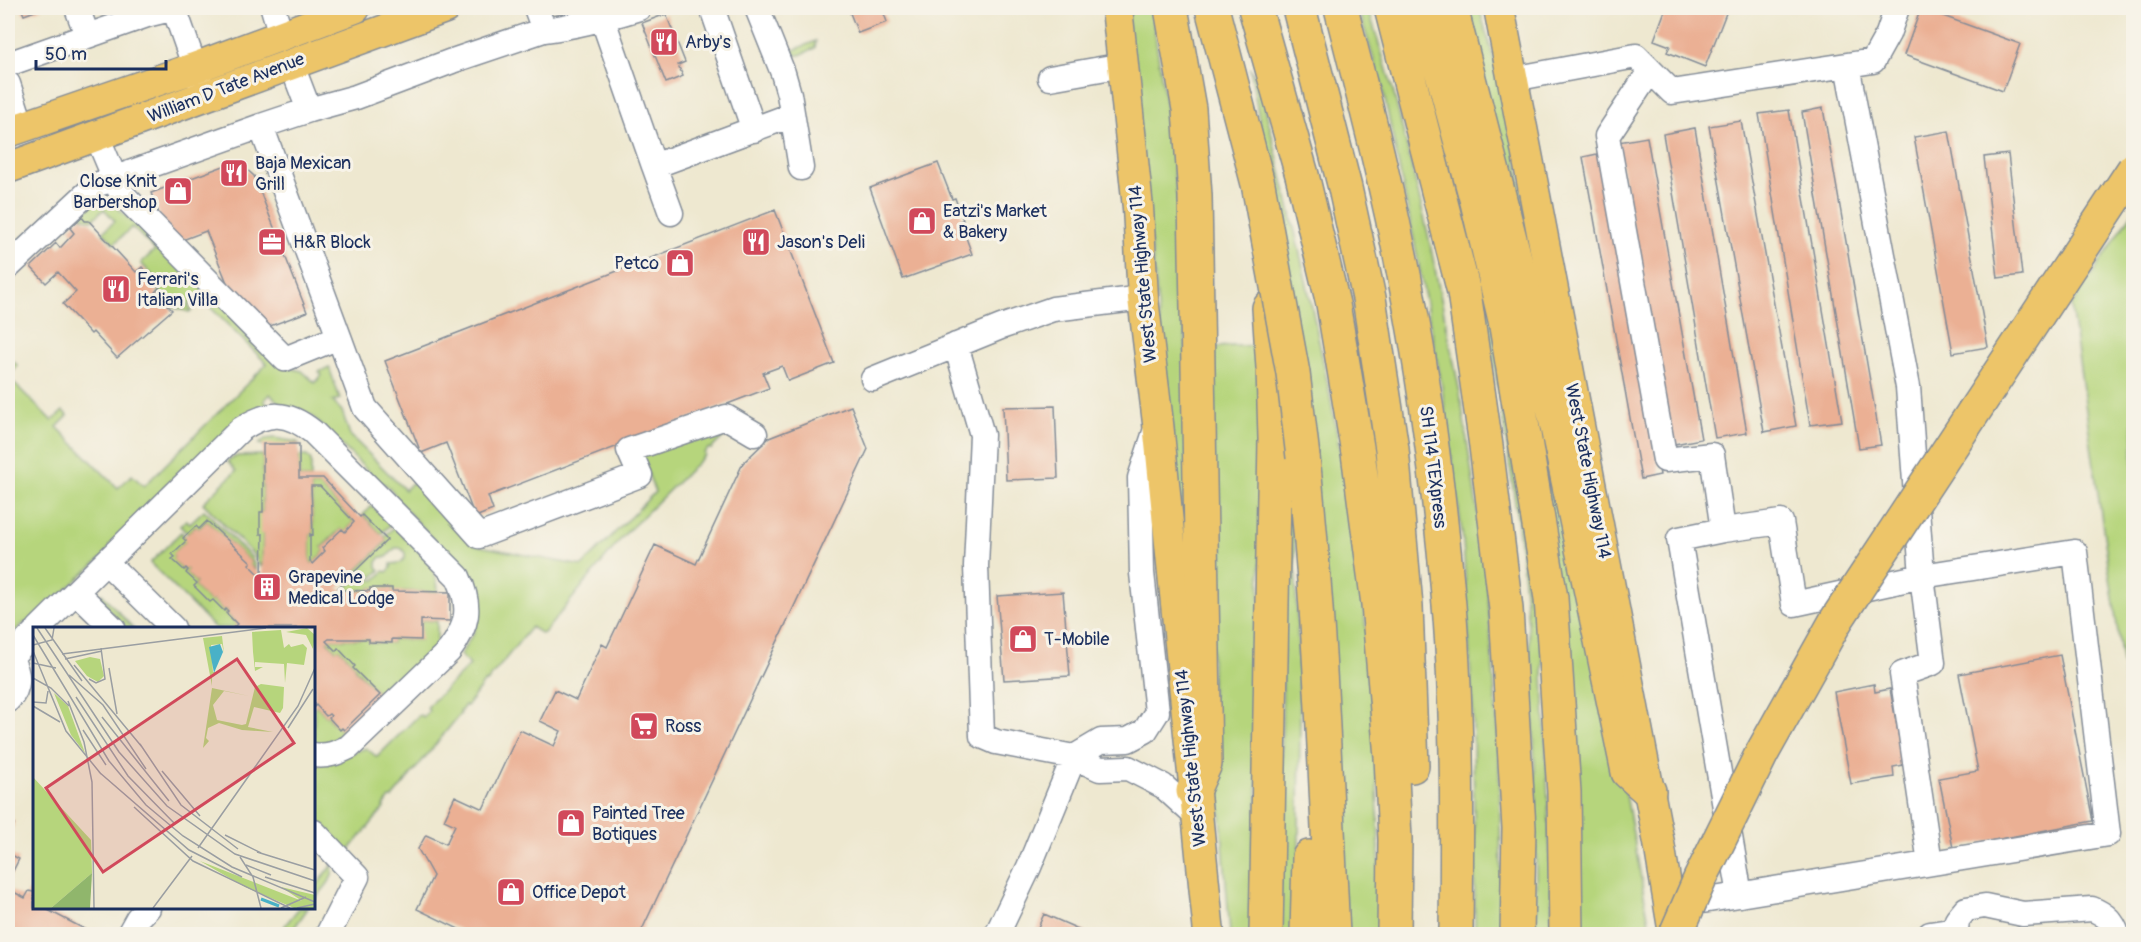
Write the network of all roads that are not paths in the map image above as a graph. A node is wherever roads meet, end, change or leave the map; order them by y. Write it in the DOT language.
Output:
graph roads {
  1 [pos="77,8"];
  2 [pos="175,8"];
  3 [pos="355,8"];
  4 [pos="445,8"];
  5 [pos="536,8"];
  6 [pos="639,8"];
  7 [pos="712,8"];
  8 [pos="757,8"];
  9 [pos="1118,8"];
  10 [pos="1171,8"];
  11 [pos="1212,8"];
  12 [pos="1222,8"];
  13 [pos="1255,8"];
  14 [pos="1299,8"];
  15 [pos="1341,8"];
  16 [pos="1390,8"];
  17 [pos="1422,8"];
  18 [pos="1451,8"];
  19 [pos="1499,8"];
  20 [pos="1897,8"];
  21 [pos="149,11"];
  22 [pos="603,20"];
  23 [pos="277,21"];
  24 [pos="544,30"];
  25 [pos="87,35"];
  26 [pos="291,63"];
  27 [pos="8,64"];
  28 [pos="1123,65"];
  29 [pos="1848,65"];
  30 [pos="194,68"];
  31 [pos="1650,71"];
  32 [pos="1050,78"];
  33 [pos="1513,79"];
  34 [pos="8,84"];
  35 [pos="206,97"];
  36 [pos="86,106"];
  37 [pos="309,110"];
  38 [pos="792,115"];
  39 [pos="261,126"];
  40 [pos="15,130"];
  41 [pos="754,130"];
  42 [pos="97,136"];
  43 [pos="654,166"];
  44 [pos="8,168"];
  45 [pos="801,168"];
  46 [pos="2133,169"];
  47 [pos="114,177"];
  48 [pos="671,213"];
  49 [pos="8,267"];
  50 [pos="1143,298"];
  51 [pos="339,337"];
  52 [pos="956,345"];
  53 [pos="873,380"];
  54 [pos="1158,423"];
  55 [pos="755,434"];
  56 [pos="1723,530"];
  57 [pos="106,562"];
  58 [pos="1922,576"];
  59 [pos="76,592"];
  60 [pos="40,627"];
  61 [pos="111,627"];
  62 [pos="172,627"];
  63 [pos="33,634"];
  64 [pos="9,657"];
  65 [pos="8,700"];
  66 [pos="1322,728"];
  67 [pos="315,755"];
  68 [pos="1074,757"];
  69 [pos="1648,791"];
  70 [pos="1195,804"];
  71 [pos="315,833"];
  72 [pos="1930,863"];
  73 [pos="1740,895"];
  74 [pos="147,909"];
  75 [pos="1673,925"];
  76 [pos="1957,932"];
  77 [pos="129,934"];
  78 [pos="328,934"];
  79 [pos="997,934"];
  80 [pos="1209,934"];
  81 [pos="1266,934"];
  82 [pos="1307,934"];
  83 [pos="1333,934"];
  84 [pos="1394,934"];
  85 [pos="1413,934"];
  86 [pos="1456,934"];
  87 [pos="1517,934"];
  88 [pos="1566,934"];
  89 [pos="1930,934"];
  90 [pos="2117,934"];
  1 -- 25 [label="lane"];
  2 -- 21 [label="lane"];
  2 -- 30 [label="lane"];
  3 -- 23 [label="main road, William D Tate Avenue"];
  4 -- 26 [label="main road, William D Tate Avenue"];
  5 -- 24 [label="lane"];
  6 -- 22 [label="lane"];
  7 -- 41 [label="lane"];
  8 -- 38 [label="lane"];
  9 -- 28 [label="main road, West State Highway 114"];
  10 -- 70 [label="highway"];
  11 -- 66 [label="highway, bridge"];
  12 -- 81 [label="highway"];
  13 -- 84 [label="highway"];
  14 -- 85 [label="highway"];
  15 -- 86 [label="highway, SH 114 TEXpress"];
  16 -- 87 [label="highway"];
  17 -- 88 [label="highway"];
  18 -- 69 [label="highway"];
  19 -- 33 [label="main road, West State Highway 114"];
  20 -- 29 [label="lane"];
  21 -- 25 [label="lane"];
  22 -- 24 [label="lane"];
  22 -- 43 [label="lane"];
  23 -- 26 [label="main road"];
  23 -- 30 [label="main road, William D Tate Avenue"];
  24 -- 37 [label="lane"];
  25 -- 27 [label="lane"];
  26 -- 35 [label="main road, William D Tate Avenue"];
  26 -- 37 [label="lane"];
  28 -- 32 [label="lane"];
  28 -- 50 [label="main road, West State Highway 114"];
  29 -- 31 [label="lane"];
  29 -- 58 [label="lane"];
  30 -- 35 [label="lane"];
  30 -- 36 [label="main road, William D Tate Avenue"];
  31 -- 33 [label="lane"];
  31 -- 56 [label="lane"];
  33 -- 69 [label="main road, West State Highway 114"];
  34 -- 40 [label="lane"];
  35 -- 42 [label="main road, William D Tate Avenue"];
  36 -- 40 [label="main road, William D Tate Avenue"];
  36 -- 42 [label="main road"];
  37 -- 39 [label="lane"];
  38 -- 41 [label="lane"];
  38 -- 45 [label="lane"];
  39 -- 47 [label="lane"];
  39 -- 51 [label="lane"];
  41 -- 43 [label="lane"];
  42 -- 44 [label="main road, William D Tate Avenue"];
  42 -- 47 [label="lane"];
  43 -- 48 [label="lane"];
  46 -- 75 [label="highway, bridge"];
  47 -- 49 [label="lane"];
  47 -- 51 [label="lane"];
  50 -- 52 [label="lane"];
  50 -- 54 [label="main road, West State Highway 114"];
  51 -- 55 [label="lane"];
  52 -- 53 [label="lane"];
  52 -- 68 [label="lane"];
  54 -- 68 [label="lane"];
  54 -- 70 [label="main road, West State Highway 114"];
  56 -- 58 [label="lane"];
  56 -- 73 [label="lane"];
  57 -- 59 [label="lane"];
  57 -- 62 [label="lane"];
  57 -- 67 [label="lane"];
  58 -- 72 [label="lane"];
  58 -- 72 [label="lane"];
  59 -- 60 [label="lane"];
  59 -- 61 [label="lane"];
  63 -- 64 [label="lane"];
  64 -- 65 [label="lane"];
  66 -- 82 [label="highway"];
  66 -- 83 [label="highway"];
  68 -- 70 [label="lane"];
  68 -- 79 [label="lane"];
  69 -- 75 [label="main road, West State Highway 114"];
  70 -- 80 [label="main road, West State Highway 114"];
  71 -- 78 [label="lane"];
  72 -- 73 [label="lane"];
  73 -- 75 [label="lane"];
  74 -- 77 [label="lane"];
  76 -- 89 [label="lane"];
  76 -- 90 [label="lane"];
}
